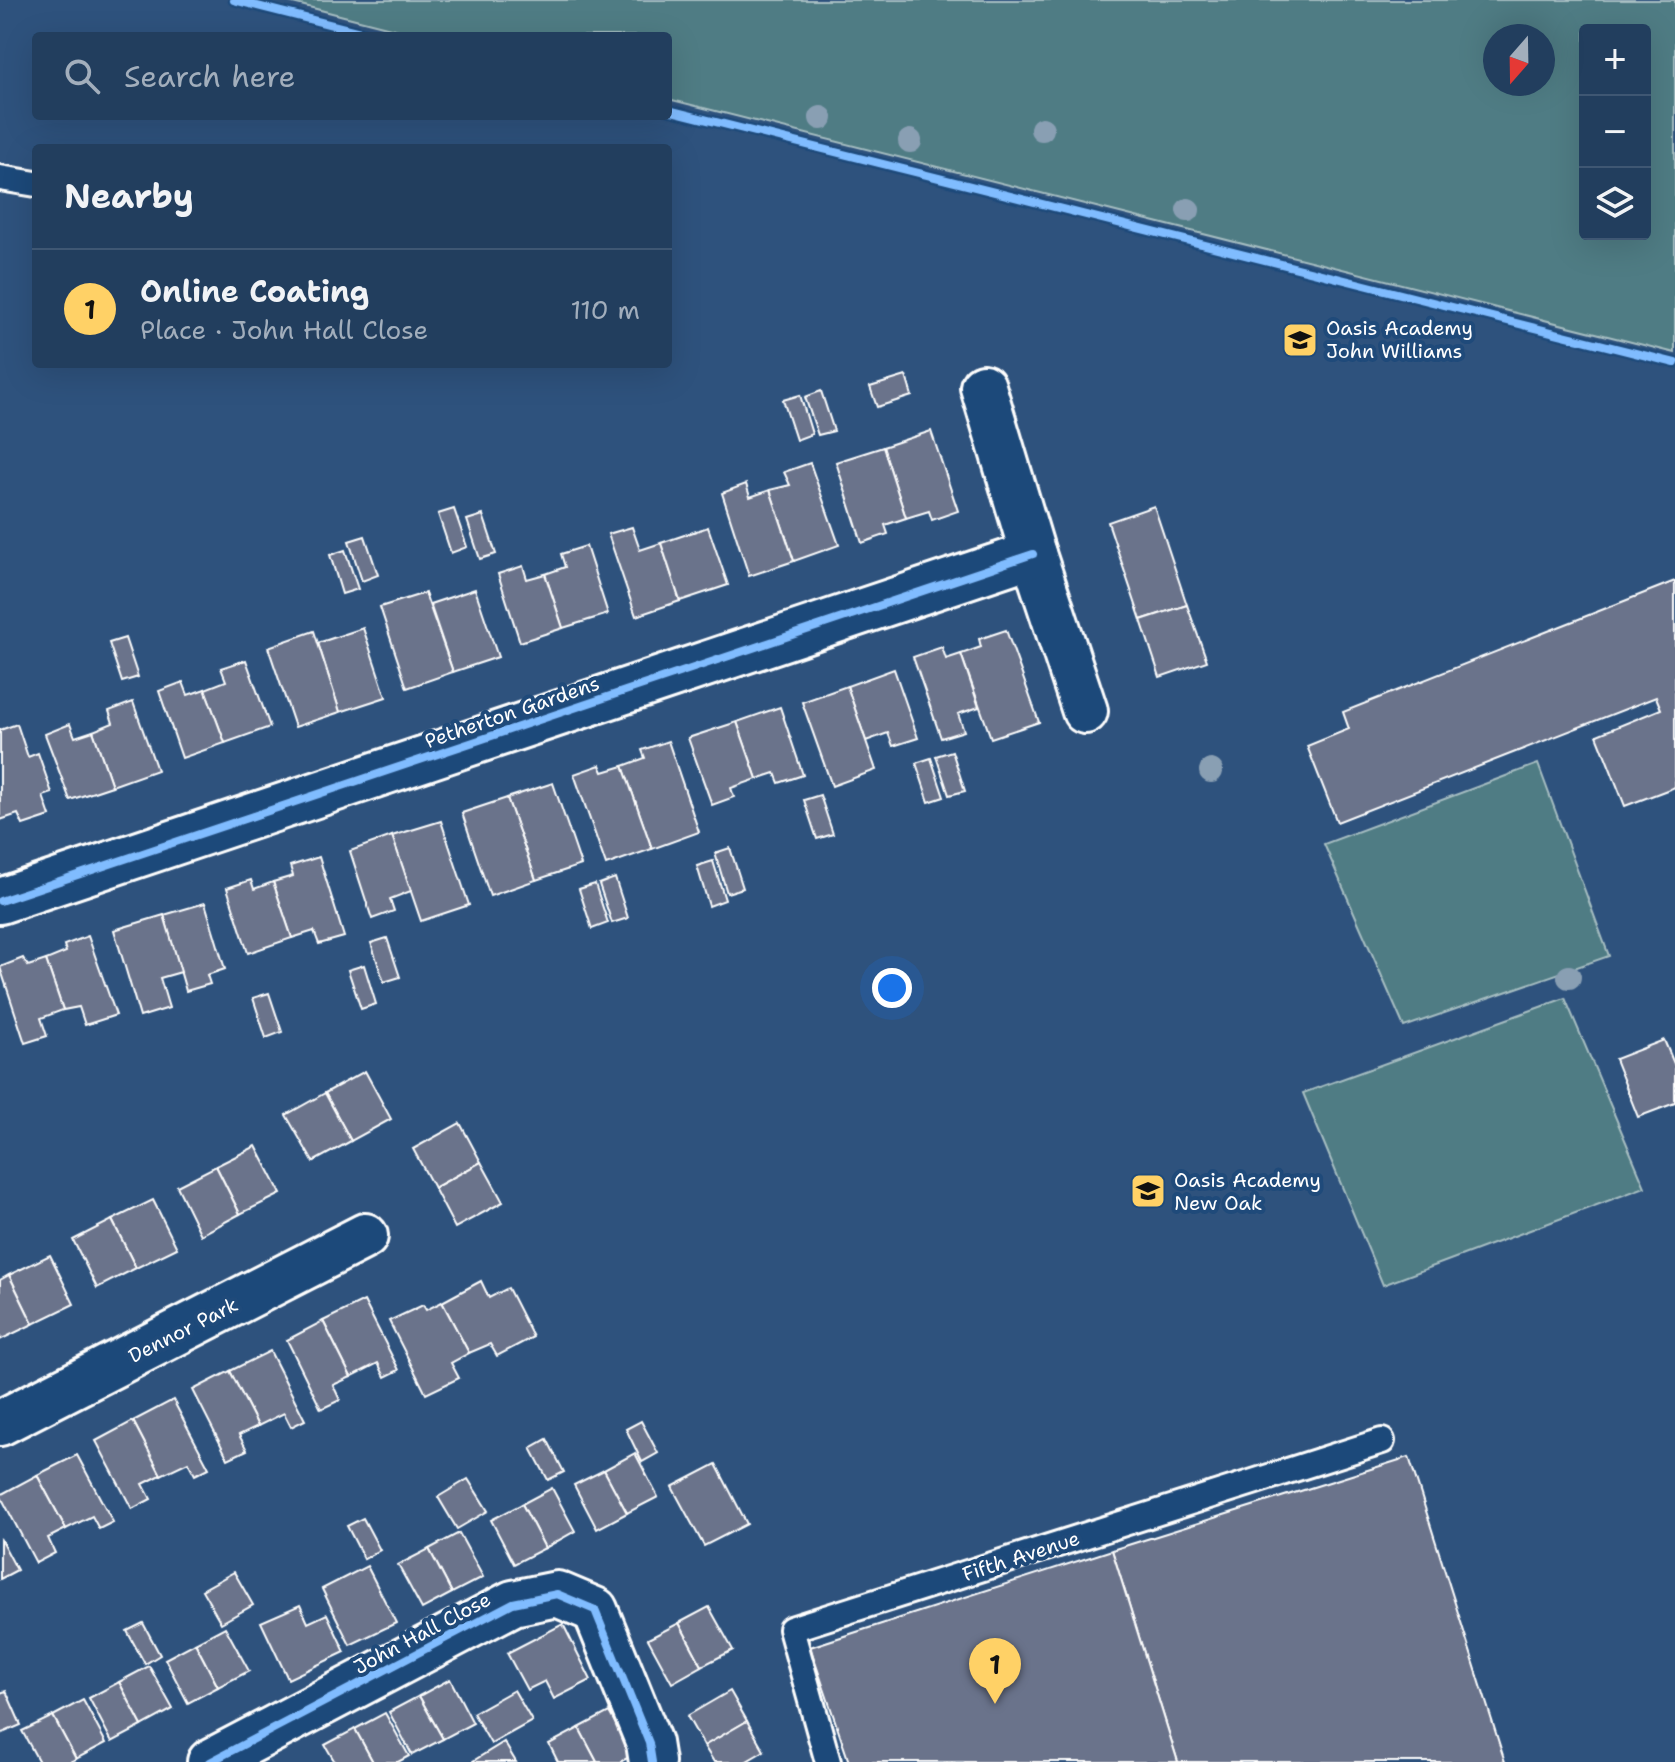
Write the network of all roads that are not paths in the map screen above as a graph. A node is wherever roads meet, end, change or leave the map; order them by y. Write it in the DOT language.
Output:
graph roads {
  1 [pos="0,178"];
  2 [pos="32,183"];
  3 [pos="983,387"];
  4 [pos="1033,554"];
  5 [pos="1085,711"];
  6 [pos="0,901"];
  7 [pos="365,1236"];
  8 [pos="0,1423"];
  9 [pos="1382,1441"];
  10 [pos="210,1762"];
  11 [pos="652,1762"];
  12 [pos="828,1762"];
  1 -- 2 [label="lane"];
  3 -- 4 [label="street"];
  4 -- 5 [label="street"];
  4 -- 6 [label="street, Petherton Gardens"];
  7 -- 8 [label="street, Dennor Park"];
  9 -- 12 [label="lane, Fifth Avenue"];
  10 -- 11 [label="street, John Hall Close"];
}
